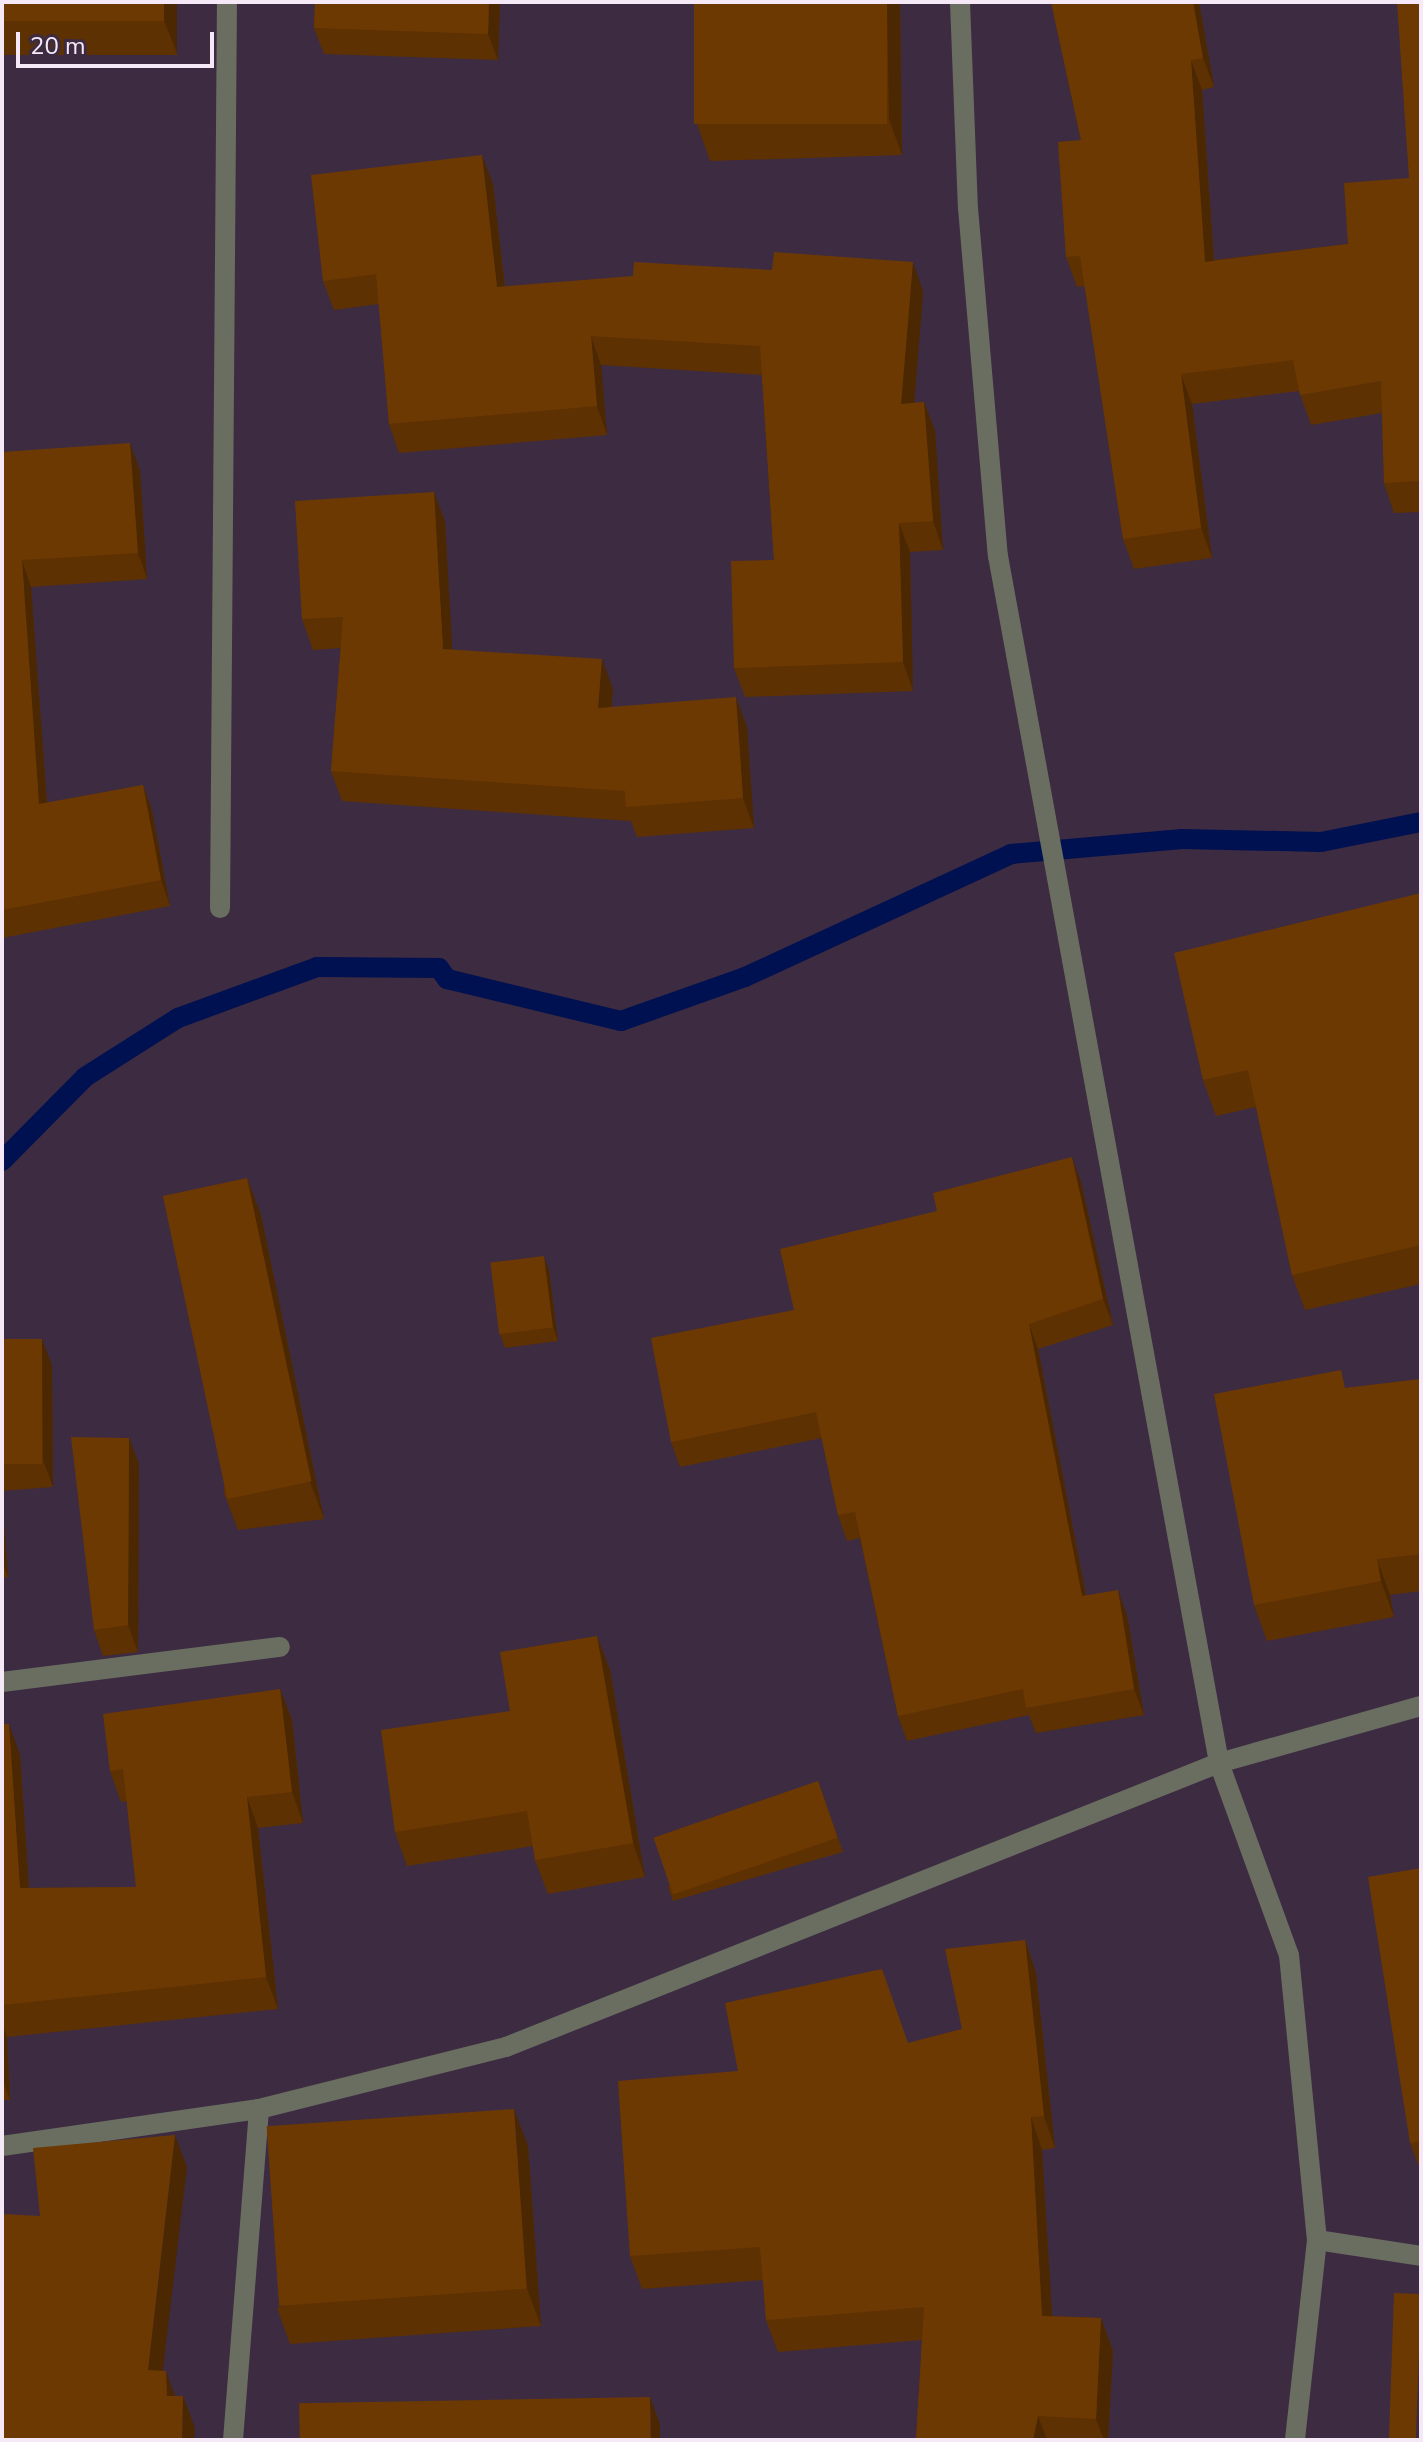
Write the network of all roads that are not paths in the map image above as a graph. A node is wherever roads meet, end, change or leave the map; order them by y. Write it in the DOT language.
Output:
graph roads {
  1 [pos="227,2"];
  2 [pos="960,2"];
  3 [pos="220,908"];
  4 [pos="280,1647"];
  5 [pos="2,1682"];
  6 [pos="1421,1706"];
  7 [pos="1219,1763"];
  8 [pos="259,2109"];
  9 [pos="2,2146"];
  10 [pos="1317,2240"];
  11 [pos="1421,2256"];
  12 [pos="233,2440"];
  13 [pos="1295,2440"];
  1 -- 3 [label="street"];
  2 -- 7 [label="street"];
  4 -- 5 [label="street"];
  6 -- 7 [label="street"];
  7 -- 8 [label="street"];
  7 -- 10 [label="street"];
  8 -- 9 [label="street"];
  8 -- 12 [label="street"];
  10 -- 11 [label="street"];
  10 -- 13 [label="street"];
}
